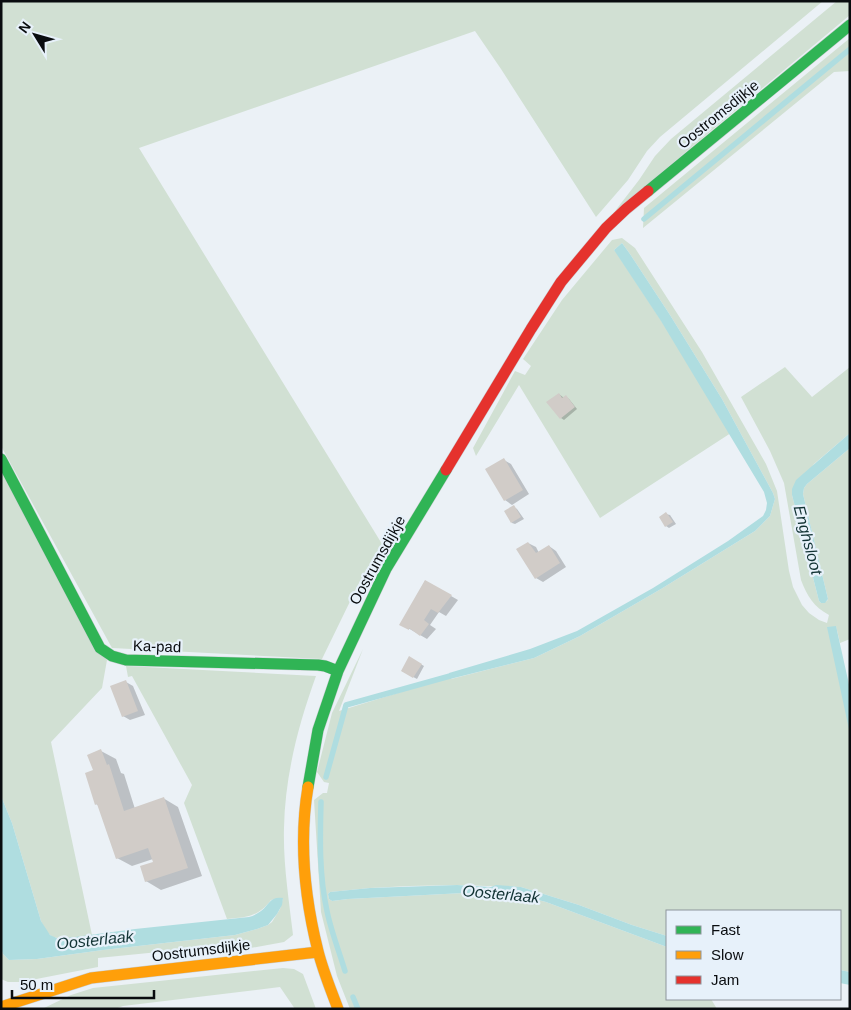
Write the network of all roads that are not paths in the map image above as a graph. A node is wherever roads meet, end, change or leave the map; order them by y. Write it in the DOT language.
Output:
graph roads {
  1 [pos="850,25"];
  2 [pos="606,228"];
  3 [pos="1,458"];
  4 [pos="338,671"];
  5 [pos="318,952"];
  6 [pos="1,1007"];
  7 [pos="338,1009"];
  1 -- 2 [label="street, Oostromsdijkje"];
  2 -- 4 [label="street, Oostrumsdijkje"];
  3 -- 4 [label="street, Ka-pad"];
  4 -- 5 [label="street, Oostrumsdijkje"];
  5 -- 6 [label="street, Oostrumsdijkje"];
  5 -- 7 [label="street, Oostrumsdijkje"];
}
